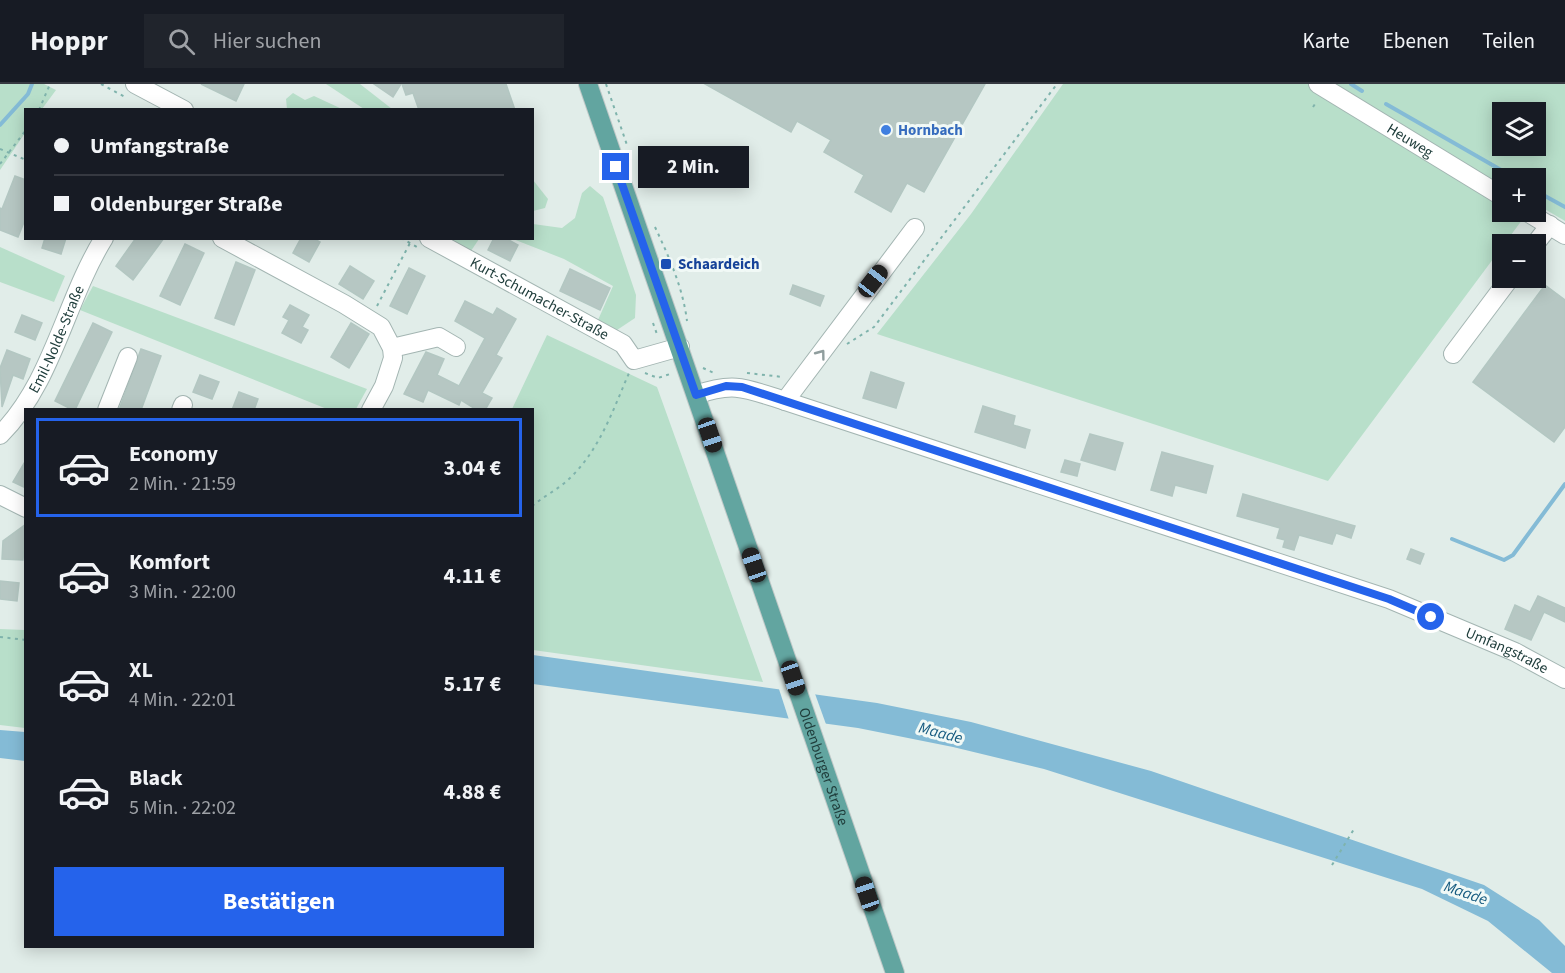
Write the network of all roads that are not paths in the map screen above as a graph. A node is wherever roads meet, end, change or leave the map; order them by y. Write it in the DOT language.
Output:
graph roads {
  1 [pos="135,84"];
  2 [pos="588,84"];
  3 [pos="1318,84"];
  4 [pos="180,108"];
  5 [pos="1492,190"];
  6 [pos="1544,222"];
  7 [pos="915,228"];
  8 [pos="1557,230"];
  9 [pos="103,240"];
  10 [pos="226,240"];
  11 [pos="433,240"];
  12 [pos="1502,288"];
  13 [pos="456,347"];
  14 [pos="680,347"];
  15 [pos="392,348"];
  16 [pos="1453,354"];
  17 [pos="128,357"];
  18 [pos="696,395"];
  19 [pos="785,401"];
  20 [pos="108,408"];
  21 [pos="372,408"];
  22 [pos="0,435"];
  23 [pos="0,495"];
  24 [pos="24,507"];
  25 [pos="1565,679"];
  26 [pos="895,973"];
  1 -- 4 [label="street"];
  2 -- 14 [label="main road, Oldenburger Straße"];
  3 -- 5 [label="street, Heuweg"];
  6 -- 8 [label="street"];
  19 -- 7 [label="street, one-way"];
  9 -- 22 [label="street, Emil-Nolde-Straße"];
  10 -- 15 [label="street"];
  11 -- 14 [label="street, Kurt-Schumacher-Straße"];
  12 -- 16 [label="street"];
  13 -- 15 [label="street"];
  14 -- 18 [label="main road, Oldenburger Straße"];
  15 -- 21 [label="street"];
  17 -- 20 [label="street"];
  18 -- 19 [label="street, Umfangstraße"];
  18 -- 26 [label="main road, Oldenburger Straße"];
  19 -- 25 [label="street, Umfangstraße"];
  23 -- 24 [label="street"];
}
